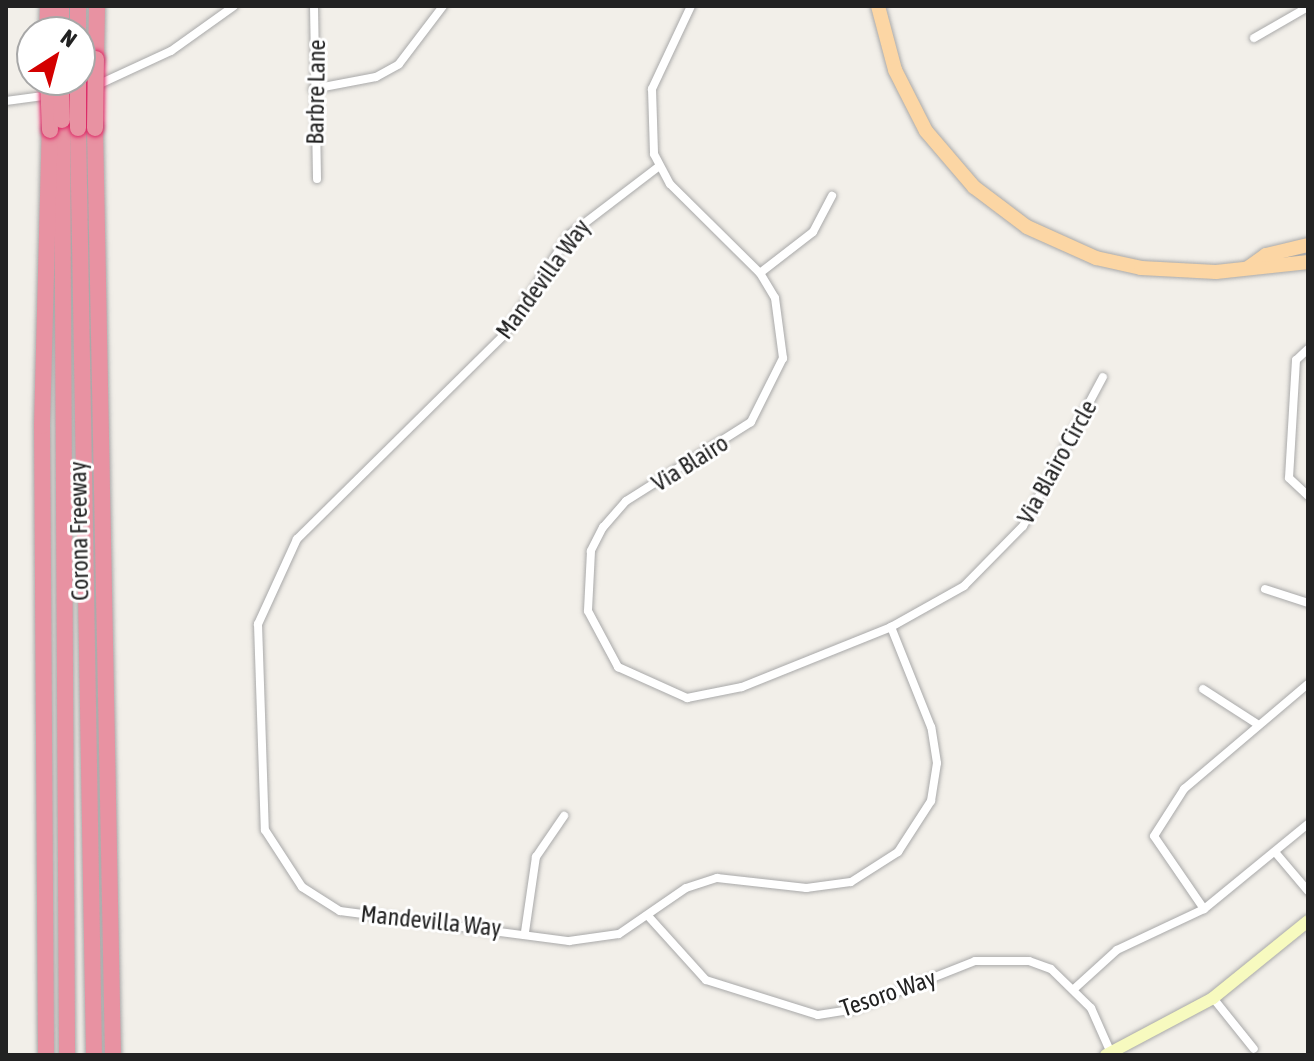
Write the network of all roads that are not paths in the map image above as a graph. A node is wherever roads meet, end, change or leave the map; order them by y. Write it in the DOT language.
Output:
graph roads {
  1 [pos="97,6"];
  2 [pos="234,6"];
  3 [pos="314,6"];
  4 [pos="443,6"];
  5 [pos="691,6"];
  6 [pos="878,6"];
  7 [pos="1308,7"];
  8 [pos="1254,38"];
  9 [pos="313,89"];
  10 [pos="51,96"];
  11 [pos="59,96"];
  12 [pos="78,96"];
  13 [pos="6,101"];
  14 [pos="56,125"];
  15 [pos="658,167"];
  16 [pos="317,179"];
  17 [pos="832,196"];
  18 [pos="1308,245"];
  19 [pos="1308,262"];
  20 [pos="1248,268"];
  21 [pos="760,273"];
  22 [pos="1306,349"];
  23 [pos="1103,377"];
  24 [pos="1308,496"];
  25 [pos="1265,589"];
  26 [pos="1308,603"];
  27 [pos="891,627"];
  28 [pos="1308,684"];
  29 [pos="1203,689"];
  30 [pos="1257,724"];
  31 [pos="564,816"];
  32 [pos="1308,824"];
  33 [pos="1275,852"];
  34 [pos="1308,891"];
  35 [pos="1204,909"];
  36 [pos="649,917"];
  37 [pos="1308,921"];
  38 [pos="525,932"];
  39 [pos="1074,989"];
  40 [pos="1213,998"];
  41 [pos="1254,1049"];
  42 [pos="1108,1054"];
  43 [pos="46,1055"];
  44 [pos="70,1055"];
  45 [pos="93,1055"];
  46 [pos="115,1055"];
  1 -- 46 [label="highway, Corona Freeway, bridge"];
  2 -- 13 [label="street"];
  3 -- 9 [label="street, Barbre Lane"];
  4 -- 9 [label="street"];
  5 -- 15 [label="street"];
  6 -- 20 [label="main road"];
  7 -- 8 [label="street"];
  9 -- 16 [label="street, Barbre Lane"];
  10 -- 14 [label="highway, Corona Freeway, bridge"];
  11 -- 14 [label="highway, bridge"];
  12 -- 45 [label="highway, bridge"];
  14 -- 43 [label="highway, Corona Freeway"];
  14 -- 44 [label="highway"];
  15 -- 21 [label="street, Via Blairo"];
  15 -- 38 [label="street, Mandevilla Way"];
  17 -- 21 [label="street"];
  18 -- 20 [label="main road"];
  19 -- 20 [label="main road"];
  21 -- 27 [label="street, Via Blairo"];
  22 -- 24 [label="street"];
  23 -- 27 [label="street, Via Blairo Circle"];
  25 -- 26 [label="street"];
  27 -- 36 [label="street, Mandevilla Way"];
  28 -- 30 [label="street"];
  29 -- 30 [label="street"];
  30 -- 35 [label="street"];
  31 -- 38 [label="street"];
  32 -- 33 [label="street"];
  33 -- 34 [label="street"];
  33 -- 35 [label="street"];
  35 -- 39 [label="street"];
  36 -- 38 [label="street, Mandevilla Way"];
  36 -- 39 [label="street, Tesoro Way"];
  37 -- 40 [label="main road"];
  39 -- 42 [label="street, Tesoro Way"];
  40 -- 41 [label="street"];
  40 -- 42 [label="main road"];
}
